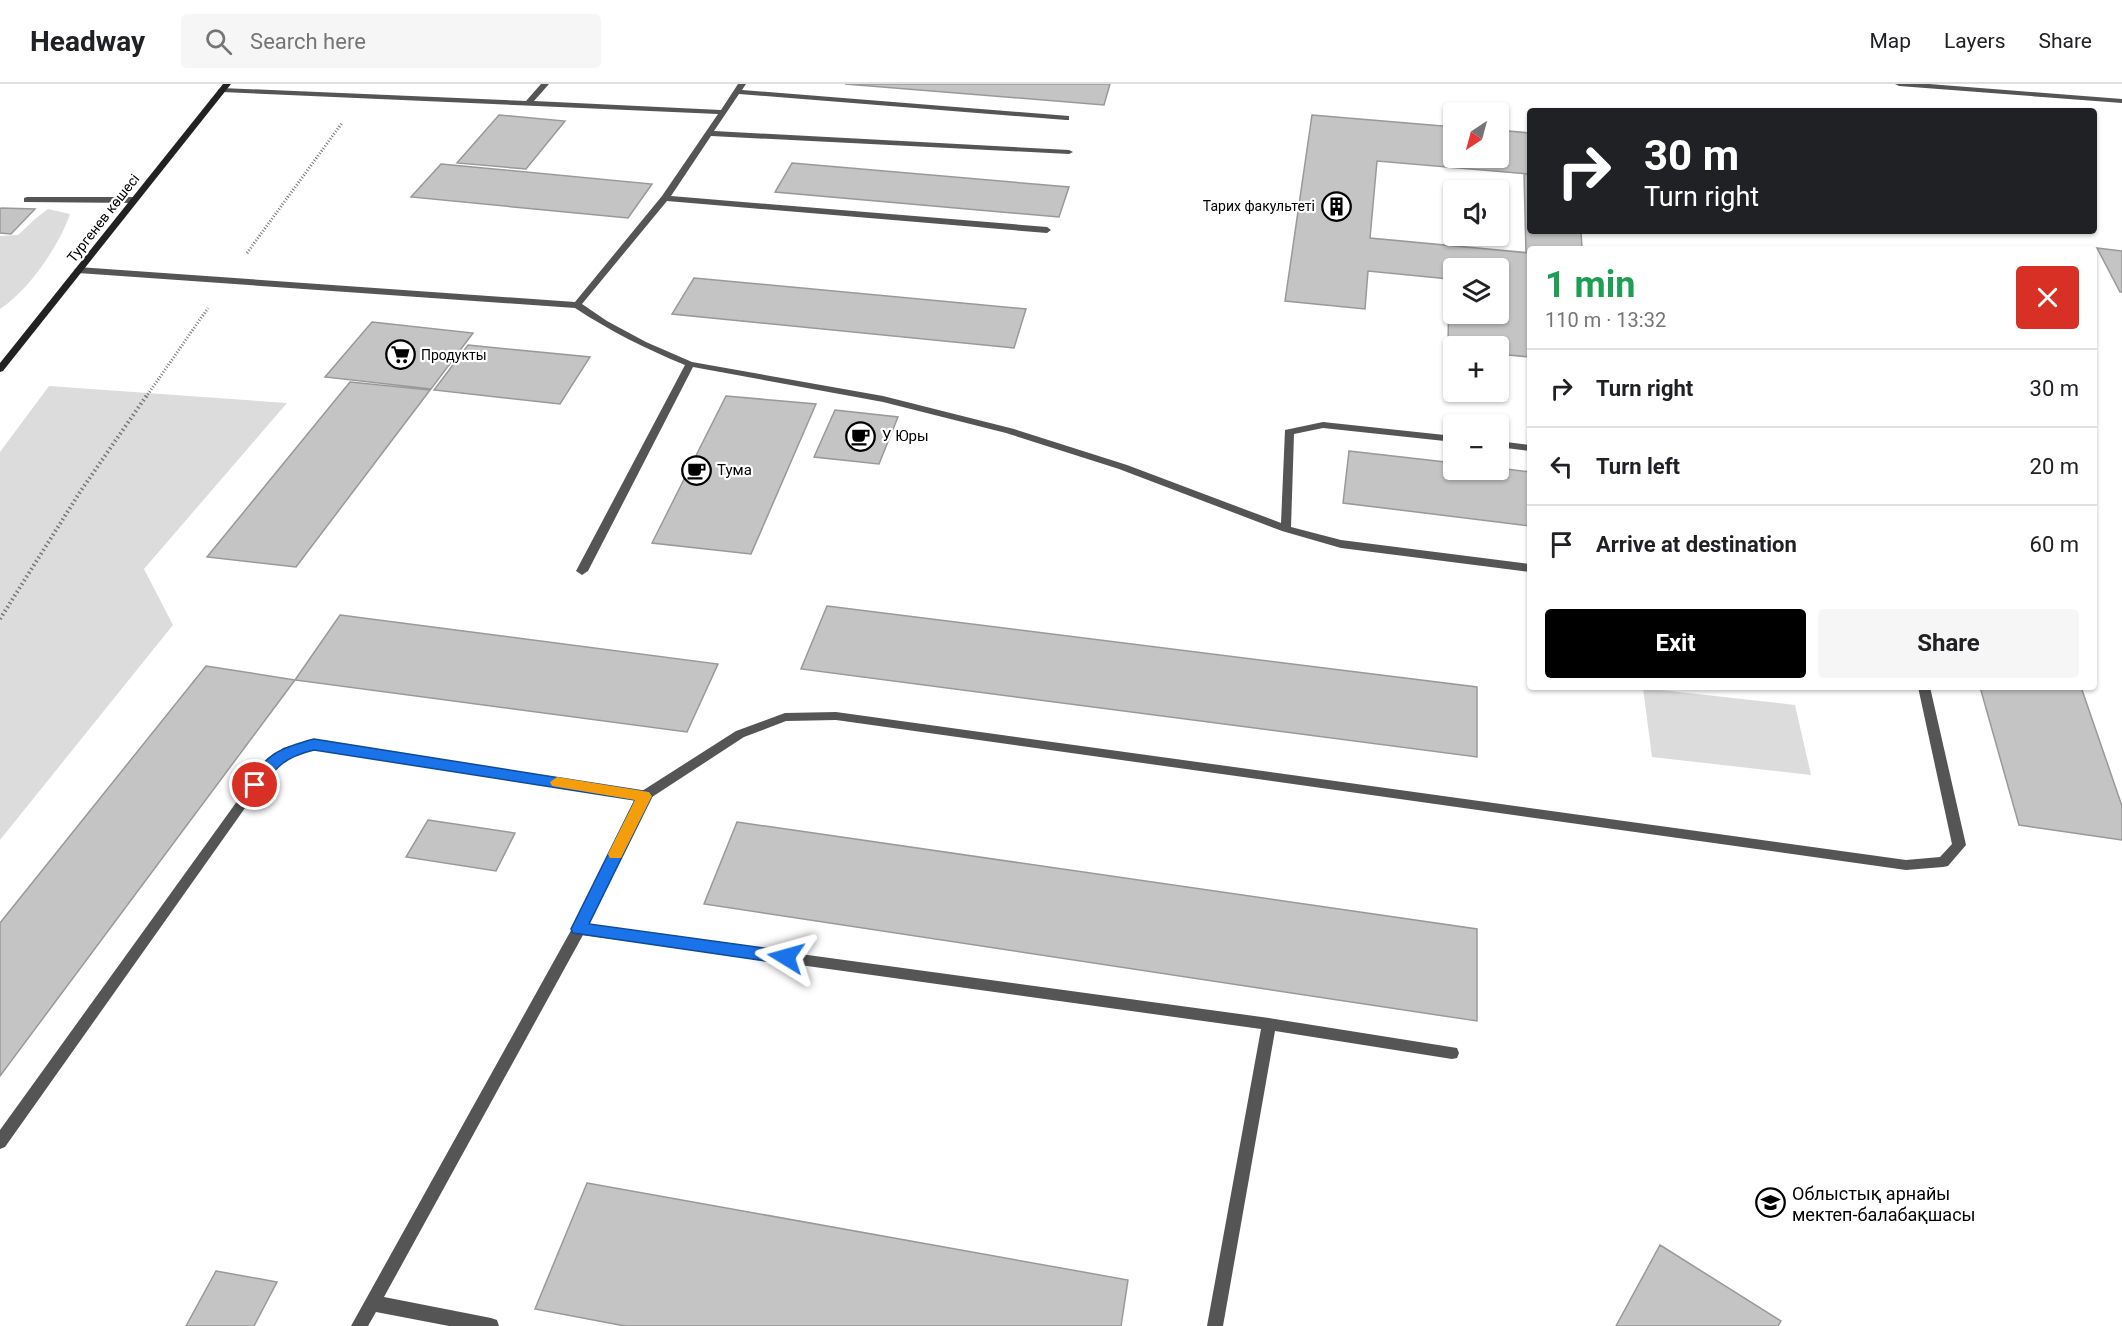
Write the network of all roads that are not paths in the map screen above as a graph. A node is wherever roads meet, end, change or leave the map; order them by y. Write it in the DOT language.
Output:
graph roads {
  1 [pos="545,84"];
  2 [pos="1899,84"];
  3 [pos="225,87"];
  4 [pos="739,88"];
  5 [pos="2122,101"];
  6 [pos="528,103"];
  7 [pos="722,112"];
  8 [pos="1066,118"];
  9 [pos="708,133"];
  10 [pos="1069,152"];
  11 [pos="665,198"];
  12 [pos="27,200"];
  13 [pos="134,200"];
  14 [pos="1047,230"];
  15 [pos="78,270"];
  16 [pos="577,305"];
  17 [pos="690,364"];
  18 [pos="0,369"];
  19 [pos="1443,438"];
  20 [pos="1509,445"];
  21 [pos="1527,448"];
  22 [pos="1286,529"];
  23 [pos="1527,568"];
  24 [pos="582,571"];
  25 [pos="1925,690"];
  26 [pos="644,796"];
  27 [pos="579,929"];
  28 [pos="1269,1024"];
  29 [pos="1452,1053"];
  30 [pos="0,1142"];
  31 [pos="373,1303"];
  32 [pos="359,1326"];
  33 [pos="491,1326"];
  34 [pos="1215,1326"];
  1 -- 6 [label="lane"];
  2 -- 5 [label="lane"];
  3 -- 6 [label="lane"];
  3 -- 13 [label="main road, Тургенев көшесі"];
  4 -- 7 [label="lane"];
  4 -- 8 [label="lane"];
  6 -- 7 [label="lane"];
  7 -- 9 [label="lane"];
  9 -- 10 [label="lane"];
  9 -- 11 [label="lane"];
  11 -- 14 [label="lane"];
  11 -- 16 [label="lane"];
  12 -- 13 [label="lane"];
  13 -- 15 [label="main road, Тургенев көшесі"];
  15 -- 16 [label="lane"];
  15 -- 18 [label="main road, Тургенев көшесі"];
  16 -- 17 [label="lane"];
  17 -- 22 [label="lane"];
  17 -- 24 [label="lane"];
  19 -- 22 [label="lane"];
  20 -- 21 [label="lane"];
  22 -- 23 [label="lane"];
  25 -- 26 [label="lane"];
  26 -- 27 [label="lane"];
  26 -- 30 [label="lane"];
  27 -- 28 [label="lane"];
  27 -- 31 [label="lane"];
  28 -- 29 [label="lane"];
  28 -- 34 [label="lane"];
  31 -- 32 [label="lane"];
  31 -- 33 [label="lane"];
}
